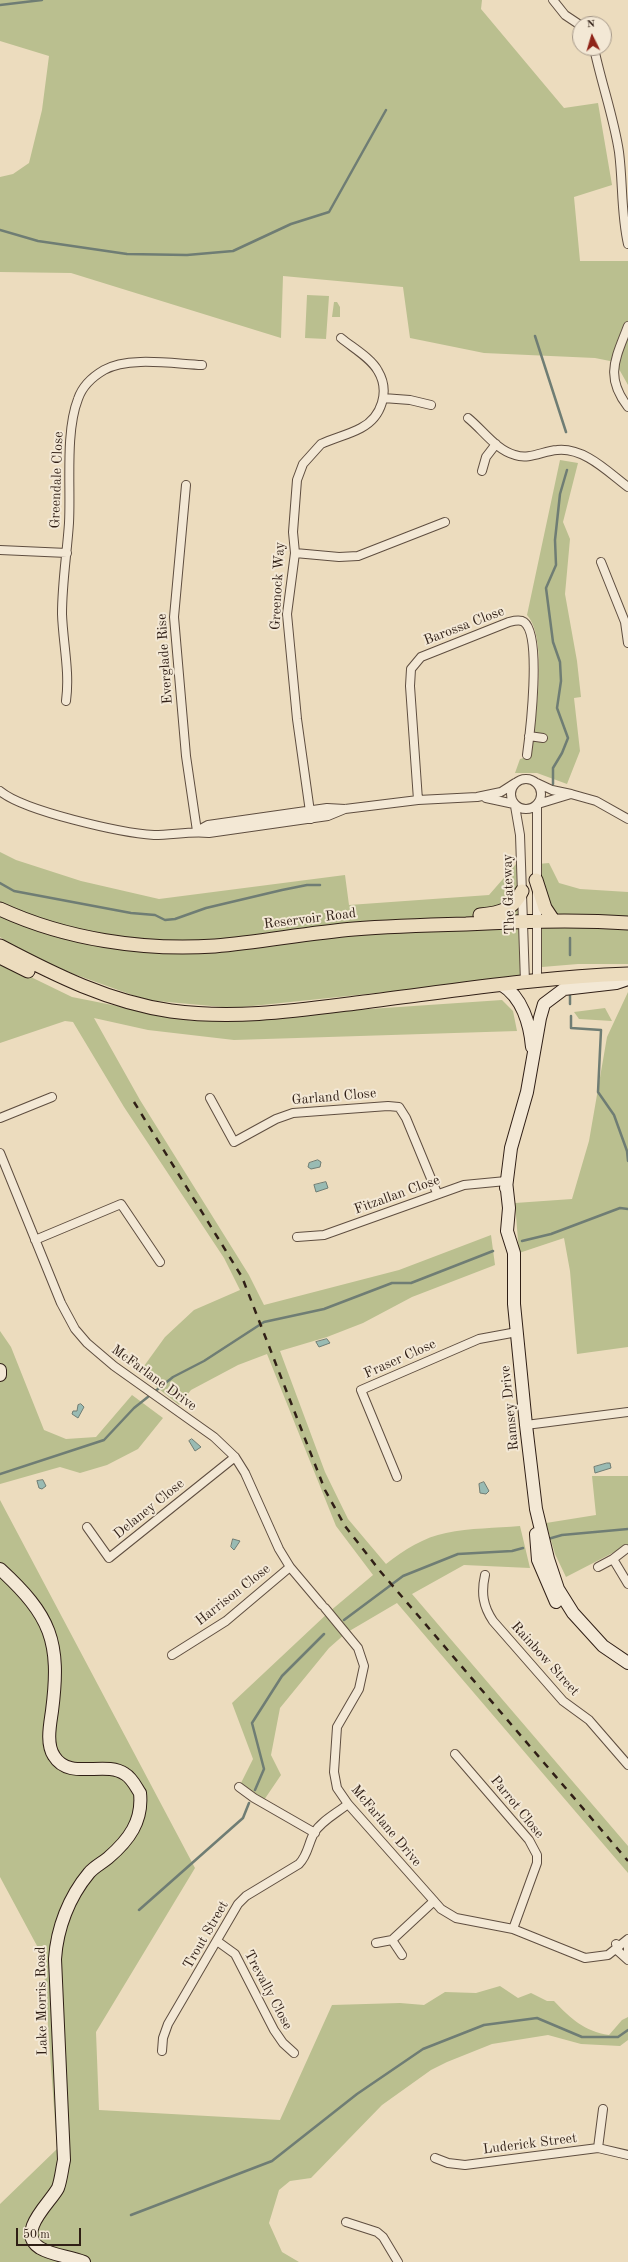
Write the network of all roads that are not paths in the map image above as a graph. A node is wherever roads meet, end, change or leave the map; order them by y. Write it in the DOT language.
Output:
graph roads {
  1 [pos="553,0"];
  2 [pos="572,20"];
  3 [pos="596,56"];
  4 [pos="628,244"];
  5 [pos="628,326"];
  6 [pos="341,338"];
  7 [pos="202,365"];
  8 [pos="383,398"];
  9 [pos="431,405"];
  10 [pos="628,407"];
  11 [pos="468,418"];
  12 [pos="496,444"];
  13 [pos="482,471"];
  14 [pos="186,485"];
  15 [pos="628,487"];
  16 [pos="445,522"];
  17 [pos="0,550"];
  18 [pos="67,553"];
  19 [pos="295,553"];
  20 [pos="601,562"];
  21 [pos="628,643"];
  22 [pos="66,701"];
  23 [pos="529,736"];
  24 [pos="543,738"];
  25 [pos="527,755"];
  26 [pos="515,783"];
  27 [pos="537,783"];
  28 [pos="0,791"];
  29 [pos="571,794"];
  30 [pos="477,797"];
  31 [pos="418,800"];
  32 [pos="537,804"];
  33 [pos="514,805"];
  34 [pos="311,814"];
  35 [pos="628,819"];
  36 [pos="197,831"];
  37 [pos="536,880"];
  38 [pos="522,891"];
  39 [pos="0,909"];
  40 [pos="536,920"];
  41 [pos="553,920"];
  42 [pos="523,921"];
  43 [pos="628,923"];
  44 [pos="384,927"];
  45 [pos="0,946"];
  46 [pos="0,956"];
  47 [pos="628,974"];
  48 [pos="628,979"];
  49 [pos="531,982"];
  50 [pos="502,985"];
  51 [pos="126,1001"];
  52 [pos="532,1062"];
  53 [pos="52,1097"];
  54 [pos="210,1098"];
  55 [pos="0,1118"];
  56 [pos="0,1153"];
  57 [pos="506,1181"];
  58 [pos="437,1193"];
  59 [pos="297,1237"];
  60 [pos="35,1240"];
  61 [pos="160,1262"];
  62 [pos="517,1332"];
  63 [pos="0,1370"];
  64 [pos="0,1375"];
  65 [pos="628,1412"];
  66 [pos="526,1425"];
  67 [pos="235,1457"];
  68 [pos="397,1478"];
  69 [pos="536,1509"];
  70 [pos="87,1527"];
  71 [pos="626,1549"];
  72 [pos="613,1559"];
  73 [pos="290,1567"];
  74 [pos="598,1567"];
  75 [pos="0,1569"];
  76 [pos="485,1576"];
  77 [pos="628,1584"];
  78 [pos="172,1655"];
  79 [pos="628,1663"];
  80 [pos="628,1671"];
  81 [pos="455,1754"];
  82 [pos="628,1765"];
  83 [pos="239,1786"];
  84 [pos="348,1804"];
  85 [pos="315,1833"];
  86 [pos="434,1901"];
  87 [pos="513,1929"];
  88 [pos="628,1933"];
  89 [pos="628,1939"];
  90 [pos="392,1940"];
  91 [pos="217,1941"];
  92 [pos="376,1943"];
  93 [pos="628,1945"];
  94 [pos="616,1946"];
  95 [pos="628,1954"];
  96 [pos="402,1955"];
  97 [pos="628,1960"];
  98 [pos="162,2051"];
  99 [pos="294,2053"];
  100 [pos="602,2109"];
  101 [pos="598,2148"];
  102 [pos="628,2155"];
  103 [pos="435,2158"];
  104 [pos="346,2222"];
  105 [pos="84,2262"];
  106 [pos="398,2262"];
  1 -- 2 [label="street"];
  3 -- 4 [label="street"];
  5 -- 10 [label="street"];
  6 -- 8 [label="street, Greenock Way"];
  7 -- 18 [label="street, Greendale Close"];
  8 -- 9 [label="street"];
  8 -- 19 [label="street, Greenock Way"];
  11 -- 12 [label="street"];
  12 -- 13 [label="street"];
  12 -- 15 [label="street"];
  14 -- 36 [label="street, Everglade Rise"];
  16 -- 19 [label="street"];
  17 -- 18 [label="street"];
  18 -- 22 [label="street, Greendale Close"];
  19 -- 34 [label="street, Greenock Way"];
  20 -- 21 [label="street"];
  23 -- 24 [label="street"];
  23 -- 25 [label="street, Barossa Close"];
  23 -- 31 [label="street, Barossa Close"];
  26 -- 27 [label="street"];
  26 -- 30 [label="street"];
  26 -- 33 [label="street"];
  27 -- 29 [label="street"];
  27 -- 32 [label="street"];
  28 -- 36 [label="street"];
  29 -- 32 [label="street"];
  29 -- 35 [label="street"];
  30 -- 31 [label="street"];
  30 -- 33 [label="street"];
  31 -- 34 [label="street"];
  32 -- 33 [label="street"];
  32 -- 37 [label="street, The Gateway"];
  33 -- 38 [label="street, The Gateway"];
  34 -- 36 [label="street"];
  37 -- 40 [label="street, The Gateway"];
  37 -- 41 [label="main road"];
  38 -- 42 [label="street, The Gateway"];
  38 -- 44 [label="main road"];
  39 -- 44 [label="main road, Reservoir Road"];
  40 -- 41 [label="main road, Reservoir Road"];
  40 -- 42 [label="main road, Reservoir Road"];
  40 -- 49 [label="street, The Gateway"];
  41 -- 43 [label="main road, Reservoir Road"];
  42 -- 44 [label="main road, Reservoir Road"];
  42 -- 49 [label="street, The Gateway"];
  45 -- 51 [label="main road"];
  46 -- 51 [label="main road"];
  47 -- 49 [label="main road"];
  48 -- 52 [label="main road, Ramsey Drive"];
  49 -- 50 [label="main road"];
  50 -- 51 [label="main road"];
  50 -- 52 [label="main road, Ramsey Drive"];
  52 -- 57 [label="main road, Ramsey Drive"];
  53 -- 55 [label="street"];
  54 -- 58 [label="street, Garland Close"];
  56 -- 60 [label="street, McFarlane Drive"];
  57 -- 58 [label="street, Fitzallan Close"];
  57 -- 62 [label="main road, Ramsey Drive"];
  58 -- 59 [label="street, Fitzallan Close"];
  60 -- 61 [label="street"];
  60 -- 67 [label="street, McFarlane Drive"];
  62 -- 66 [label="main road, Ramsey Drive"];
  62 -- 68 [label="street, Fraser Close"];
  63 -- 64 [label="main road"];
  65 -- 66 [label="street"];
  66 -- 69 [label="main road, Ramsey Drive"];
  67 -- 70 [label="street, Delaney Close"];
  67 -- 73 [label="street, McFarlane Drive"];
  69 -- 79 [label="main road, Ramsey Drive"];
  69 -- 80 [label="main road, Ramsey Drive"];
  71 -- 72 [label="street"];
  72 -- 74 [label="street"];
  72 -- 77 [label="street"];
  73 -- 78 [label="street, Harrison Close"];
  73 -- 84 [label="street, McFarlane Drive"];
  75 -- 105 [label="main road, Lake Morris Road"];
  76 -- 82 [label="street, Rainbow Street"];
  81 -- 87 [label="street, Parrot Close"];
  83 -- 85 [label="street"];
  84 -- 85 [label="street, Trout Street"];
  84 -- 86 [label="street, McFarlane Drive"];
  85 -- 91 [label="street, Trout Street"];
  86 -- 87 [label="street, McFarlane Drive"];
  86 -- 90 [label="street"];
  87 -- 94 [label="street, McFarlane Drive"];
  88 -- 94 [label="street"];
  89 -- 94 [label="street"];
  90 -- 92 [label="street"];
  90 -- 96 [label="street"];
  91 -- 98 [label="street, Trout Street"];
  91 -- 99 [label="street, Trevally Close"];
  93 -- 95 [label="street"];
  94 -- 97 [label="street"];
  100 -- 101 [label="street"];
  101 -- 102 [label="street, Luderick Street"];
  101 -- 103 [label="street, Luderick Street"];
  104 -- 106 [label="street"];
}
